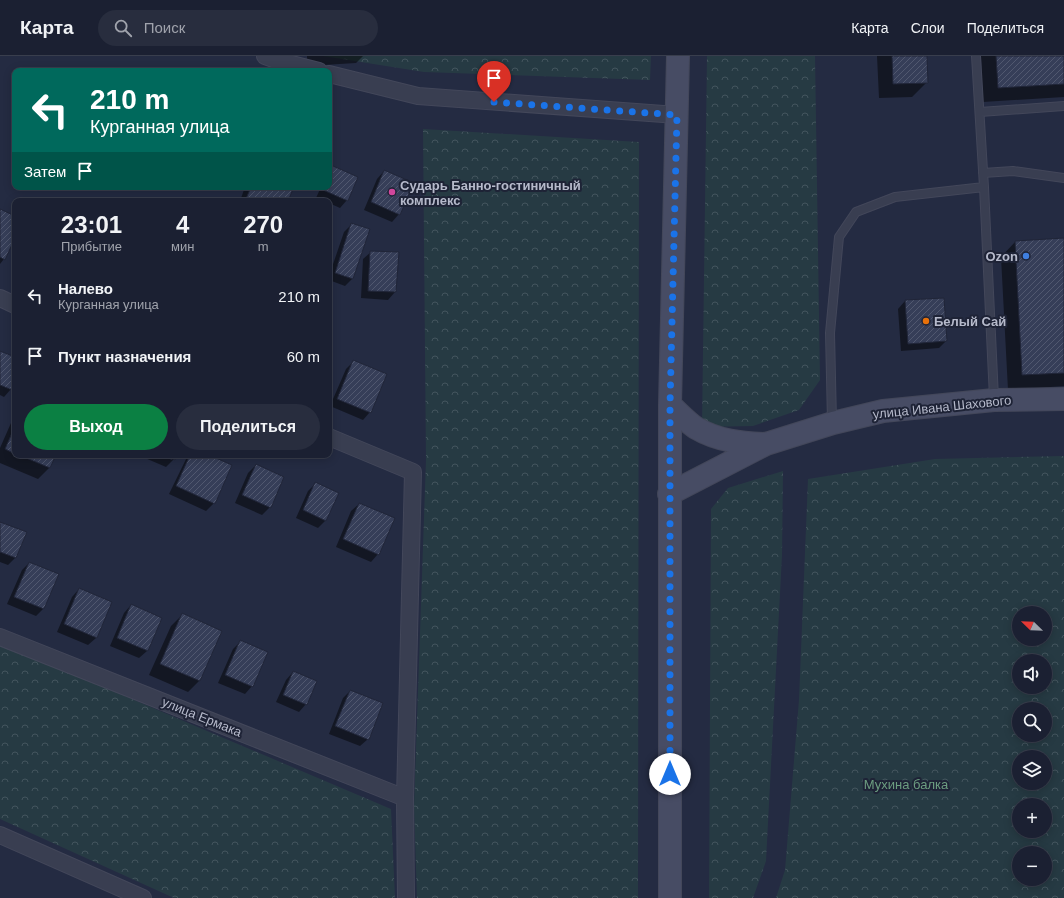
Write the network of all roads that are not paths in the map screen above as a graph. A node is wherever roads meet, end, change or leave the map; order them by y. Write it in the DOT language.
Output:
graph roads {
  1 [pos="265,56"];
  2 [pos="678,56"];
  3 [pos="976,56"];
  4 [pos="307,68"];
  5 [pos="332,75"];
  6 [pos="1064,106"];
  7 [pos="980,112"];
  8 [pos="677,115"];
  9 [pos="983,173"];
  10 [pos="1064,178"];
  11 [pos="984,188"];
  12 [pos="0,298"];
  13 [pos="12,304"];
  14 [pos="1064,399"];
  15 [pos="994,400"];
  16 [pos="670,405"];
  17 [pos="832,422"];
  18 [pos="332,438"];
  19 [pos="766,444"];
  20 [pos="670,494"];
  21 [pos="0,637"];
  22 [pos="405,798"];
  23 [pos="0,835"];
  24 [pos="143,898"];
  25 [pos="406,898"];
  26 [pos="670,898"];
  1 -- 4 [label="street"];
  2 -- 8 [label="main road"];
  3 -- 7 [label="lane"];
  5 -- 8 [label="street"];
  6 -- 7 [label="lane"];
  7 -- 9 [label="lane"];
  8 -- 16 [label="main road"];
  9 -- 10 [label="lane"];
  9 -- 11 [label="lane"];
  11 -- 15 [label="lane"];
  11 -- 17 [label="lane"];
  12 -- 13 [label="street"];
  14 -- 15 [label="main road, улица Ивана Шахового"];
  15 -- 17 [label="main road, улица Ивана Шахового"];
  16 -- 19 [label="main road"];
  16 -- 20 [label="main road"];
  17 -- 19 [label="main road, улица Ивана Шахового"];
  18 -- 22 [label="street"];
  19 -- 20 [label="main road, улица Ивана Шахового"];
  20 -- 26 [label="main road"];
  21 -- 22 [label="street, улица Ермака"];
  22 -- 25 [label="street"];
  23 -- 24 [label="street"];
}
